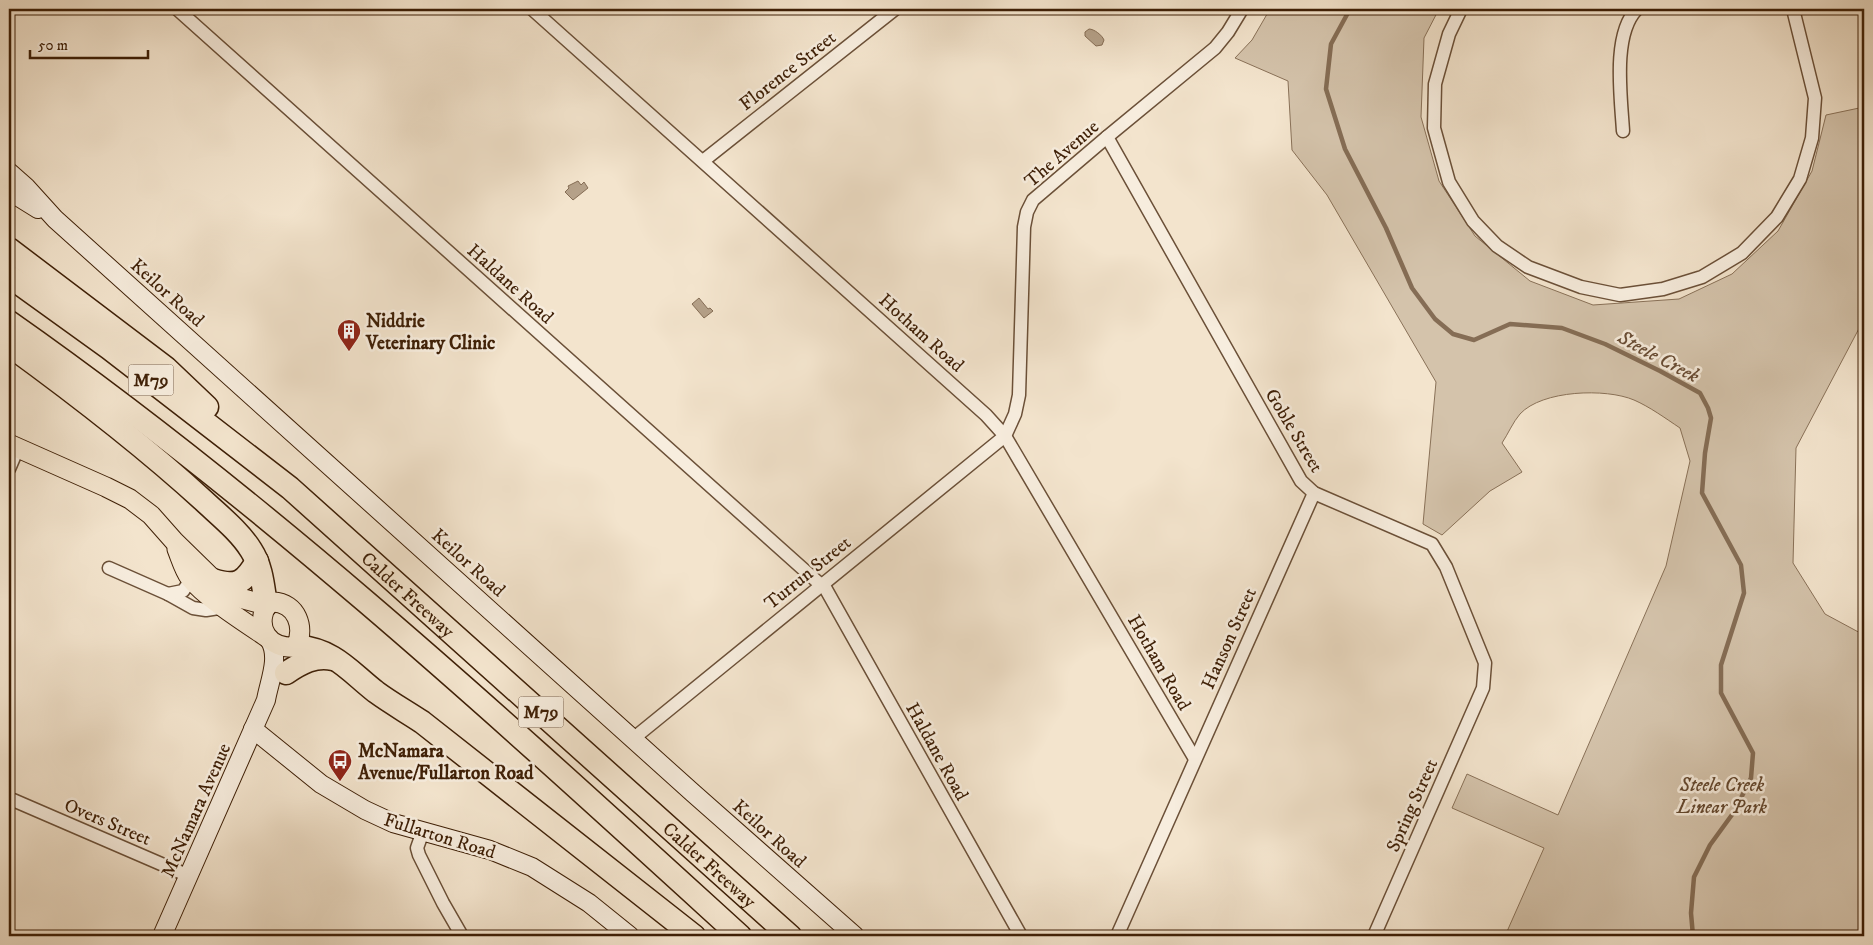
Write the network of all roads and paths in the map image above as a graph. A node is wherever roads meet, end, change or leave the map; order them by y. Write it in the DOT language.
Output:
graph roads {
  1 [pos="177,9"];
  2 [pos="532,9"];
  3 [pos="1242,9"];
  4 [pos="1461,9"];
  5 [pos="1637,9"];
  6 [pos="1793,9"];
  7 [pos="889,10"];
  8 [pos="1623,131"];
  9 [pos="1107,137"];
  10 [pos="703,162"];
  11 [pos="9,172"];
  12 [pos="9,191"];
  13 [pos="55,219"];
  14 [pos="9,249"];
  15 [pos="9,276"];
  16 [pos="9,322"];
  17 [pos="9,345"];
  18 [pos="1005,436"];
  19 [pos="13,446"];
  20 [pos="9,469"];
  21 [pos="290,488"];
  22 [pos="1314,493"];
  23 [pos="257,561"];
  24 [pos="109,568"];
  25 [pos="202,580"];
  26 [pos="822,584"];
  27 [pos="168,594"];
  28 [pos="266,605"];
  29 [pos="225,607"];
  30 [pos="269,639"];
  31 [pos="297,647"];
  32 [pos="336,659"];
  33 [pos="286,673"];
  34 [pos="1483,688"];
  35 [pos="266,700"];
  36 [pos="253,729"];
  37 [pos="634,738"];
  38 [pos="1195,759"];
  39 [pos="13,800"];
  40 [pos="423,831"];
  41 [pos="189,876"];
  42 [pos="162,936"];
  43 [pos="462,936"];
  44 [pos="630,936"];
  45 [pos="694,936"];
  46 [pos="740,936"];
  47 [pos="790,936"];
  48 [pos="855,936"];
  49 [pos="1021,936"];
  50 [pos="1117,936"];
  51 [pos="1374,936"];
  1 -- 26 [label="street, Haldane Road"];
  2 -- 10 [label="street, Hotham Road"];
  3 -- 9 [label="street, The Avenue"];
  4 -- 6 [label="street"];
  5 -- 8 [label="street"];
  7 -- 10 [label="street, Florence Street"];
  9 -- 18 [label="street, The Avenue"];
  9 -- 22 [label="street, Goble Street"];
  10 -- 18 [label="street, Hotham Road"];
  11 -- 13 [label="main road, Keilor Road"];
  12 -- 13 [label="main road, Keilor Road"];
  13 -- 37 [label="main road, Keilor Road"];
  14 -- 21 [label="highway"];
  15 -- 21 [label="highway, Calder Freeway / M79"];
  16 -- 46 [label="highway, Calder Freeway / M79"];
  17 -- 23 [label="highway"];
  18 -- 26 [label="street, Turrun Street"];
  18 -- 38 [label="street, Hotham Road"];
  19 -- 20 [label="street"];
  19 -- 25 [label="main road"];
  21 -- 47 [label="highway, Calder Freeway / M79"];
  22 -- 34 [label="street, Goble Street"];
  22 -- 38 [label="street, Hanson Street"];
  23 -- 25 [label="highway"];
  23 -- 28 [label="highway"];
  24 -- 27 [label="street"];
  25 -- 27 [label="street"];
  25 -- 28 [label="main road"];
  25 -- 29 [label="main road"];
  26 -- 37 [label="street, Turrun Street"];
  26 -- 49 [label="street, Haldane Road"];
  27 -- 29 [label="street"];
  28 -- 30 [label="main road"];
  28 -- 31 [label="main road"];
  29 -- 30 [label="main road"];
  30 -- 31 [label="main road"];
  30 -- 35 [label="main road, McNamara Avenue"];
  31 -- 32 [label="highway"];
  31 -- 33 [label="main road, McNamara Avenue"];
  32 -- 33 [label="highway"];
  32 -- 45 [label="highway"];
  33 -- 35 [label="main road, McNamara Avenue"];
  34 -- 51 [label="street, Spring Street"];
  35 -- 36 [label="main road, McNamara Avenue"];
  36 -- 40 [label="main road, Fullarton Road"];
  36 -- 41 [label="main road, McNamara Avenue"];
  37 -- 48 [label="main road, Keilor Road"];
  38 -- 50 [label="street, Hanson Street"];
  39 -- 41 [label="street, Overs Street"];
  40 -- 43 [label="street"];
  40 -- 44 [label="main road, Fullarton Road"];
  41 -- 42 [label="main road, McNamara Avenue"];
}
